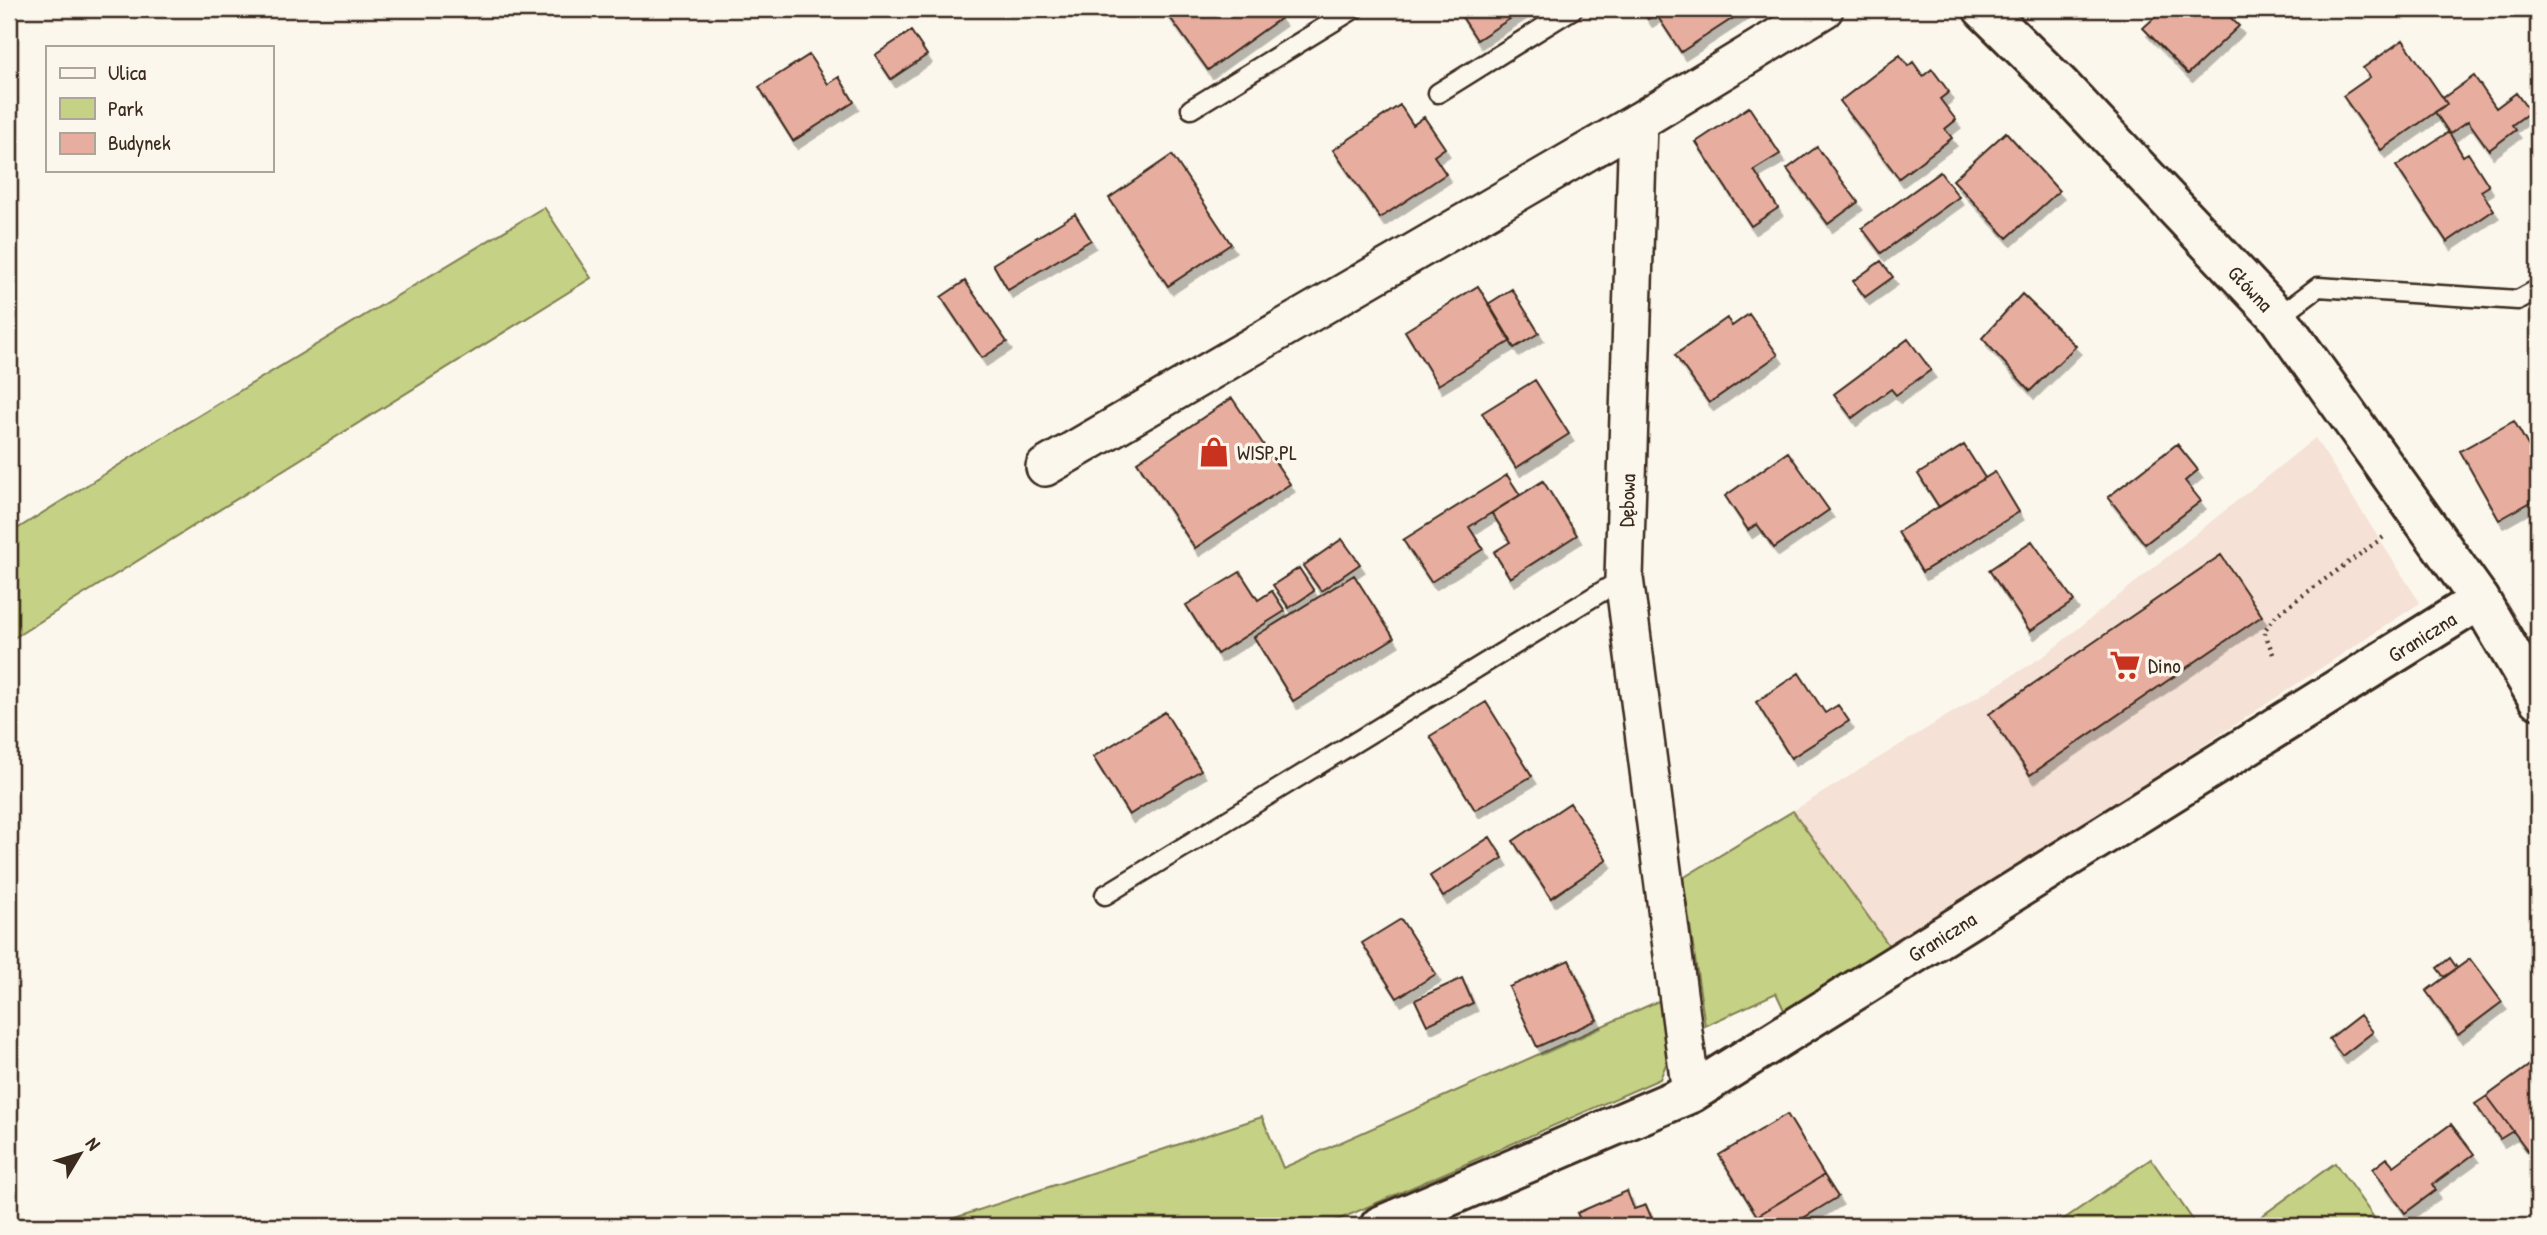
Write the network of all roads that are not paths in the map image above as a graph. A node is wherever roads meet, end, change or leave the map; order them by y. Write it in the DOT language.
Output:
graph roads {
  1 [pos="1354,9"];
  2 [pos="1573,9"];
  3 [pos="1824,9"];
  4 [pos="1983,9"];
  5 [pos="1438,93"];
  6 [pos="1191,109"];
  7 [pos="1638,122"];
  8 [pos="2538,289"];
  9 [pos="2278,317"];
  10 [pos="1045,467"];
  11 [pos="1624,579"];
  12 [pos="2480,600"];
  13 [pos="2538,699"];
  14 [pos="1105,895"];
  15 [pos="1691,1093"];
  16 [pos="1380,1226"];
  1 -- 6 [label="lane"];
  2 -- 5 [label="lane"];
  3 -- 7 [label="street"];
  4 -- 9 [label="street, Główna"];
  7 -- 10 [label="street"];
  7 -- 11 [label="street, Dębowa"];
  8 -- 9 [label="lane"];
  9 -- 12 [label="street, Główna"];
  11 -- 14 [label="lane"];
  11 -- 15 [label="street, Dębowa"];
  12 -- 13 [label="street, Główna"];
  12 -- 15 [label="street, Graniczna"];
  15 -- 16 [label="street, Graniczna"];
}
